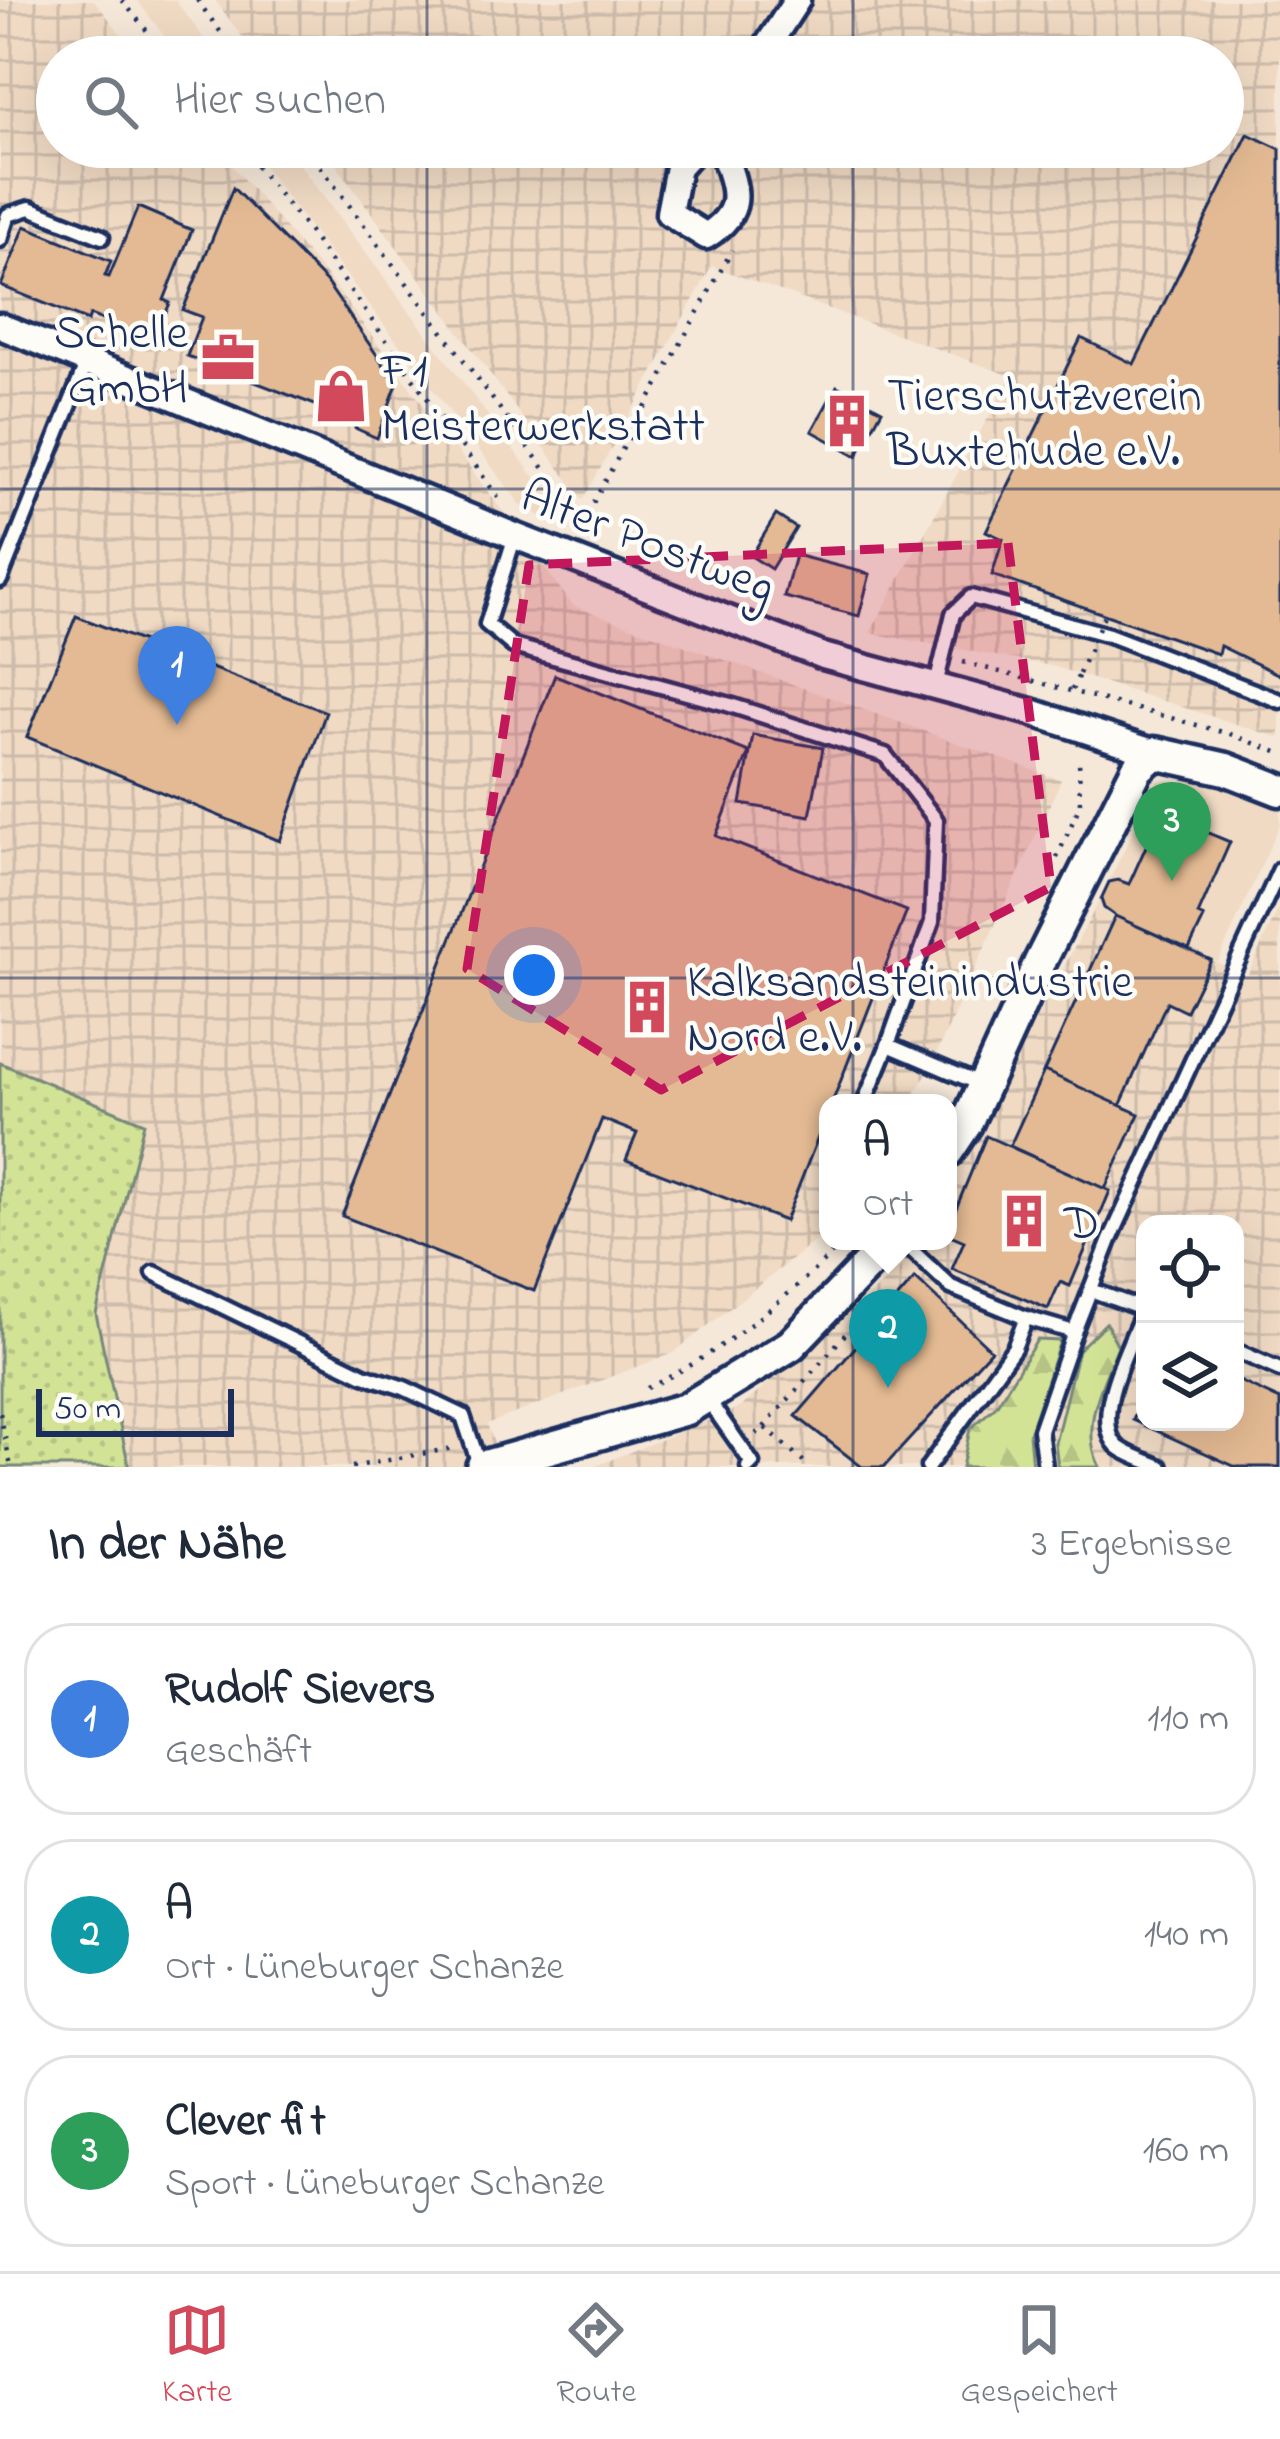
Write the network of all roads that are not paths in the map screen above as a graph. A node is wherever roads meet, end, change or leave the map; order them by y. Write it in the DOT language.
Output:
graph roads {
  1 [pos="797,0"];
  2 [pos="774,36"];
  3 [pos="678,168"];
  4 [pos="728,168"];
  5 [pos="102,237"];
  6 [pos="0,239"];
  7 [pos="0,326"];
  8 [pos="87,362"];
  9 [pos="522,538"];
  10 [pos="0,580"];
  11 [pos="935,686"];
  12 [pos="1280,701"];
  13 [pos="1155,753"];
  14 [pos="1280,790"];
  15 [pos="1280,869"];
  16 [pos="888,1045"];
  17 [pos="983,1085"];
  18 [pos="868,1094"];
  19 [pos="957,1134"];
  20 [pos="881,1250"];
  21 [pos="912,1250"];
  22 [pos="154,1273"];
  23 [pos="1091,1290"];
  24 [pos="1136,1307"];
  25 [pos="1026,1318"];
  26 [pos="1140,1323"];
  27 [pos="1074,1331"];
  28 [pos="1244,1354"];
  29 [pos="1280,1370"];
  30 [pos="706,1397"];
  31 [pos="478,1459"];
  32 [pos="748,1467"];
  33 [pos="928,1467"];
  34 [pos="1045,1467"];
  35 [pos="1161,1467"];
  1 -- 2 [label="street"];
  3 -- 4 [label="street"];
  5 -- 6 [label="lane"];
  7 -- 8 [label="street, Alter Postweg"];
  8 -- 9 [label="street, Alter Postweg"];
  8 -- 10 [label="lane"];
  9 -- 11 [label="street, Alter Postweg"];
  9 -- 16 [label="lane"];
  11 -- 12 [label="lane"];
  11 -- 13 [label="street, Alter Postweg"];
  13 -- 14 [label="street, Alter Postweg"];
  13 -- 17 [label="street"];
  15 -- 23 [label="lane"];
  16 -- 17 [label="lane"];
  16 -- 18 [label="lane"];
  17 -- 19 [label="street"];
  20 -- 30 [label="street"];
  21 -- 25 [label="lane"];
  22 -- 31 [label="lane"];
  23 -- 24 [label="lane"];
  23 -- 27 [label="lane"];
  25 -- 27 [label="lane"];
  25 -- 33 [label="lane"];
  26 -- 35 [label="lane"];
  27 -- 34 [label="lane"];
  28 -- 29 [label="lane"];
  30 -- 31 [label="street"];
  30 -- 32 [label="lane"];
}
